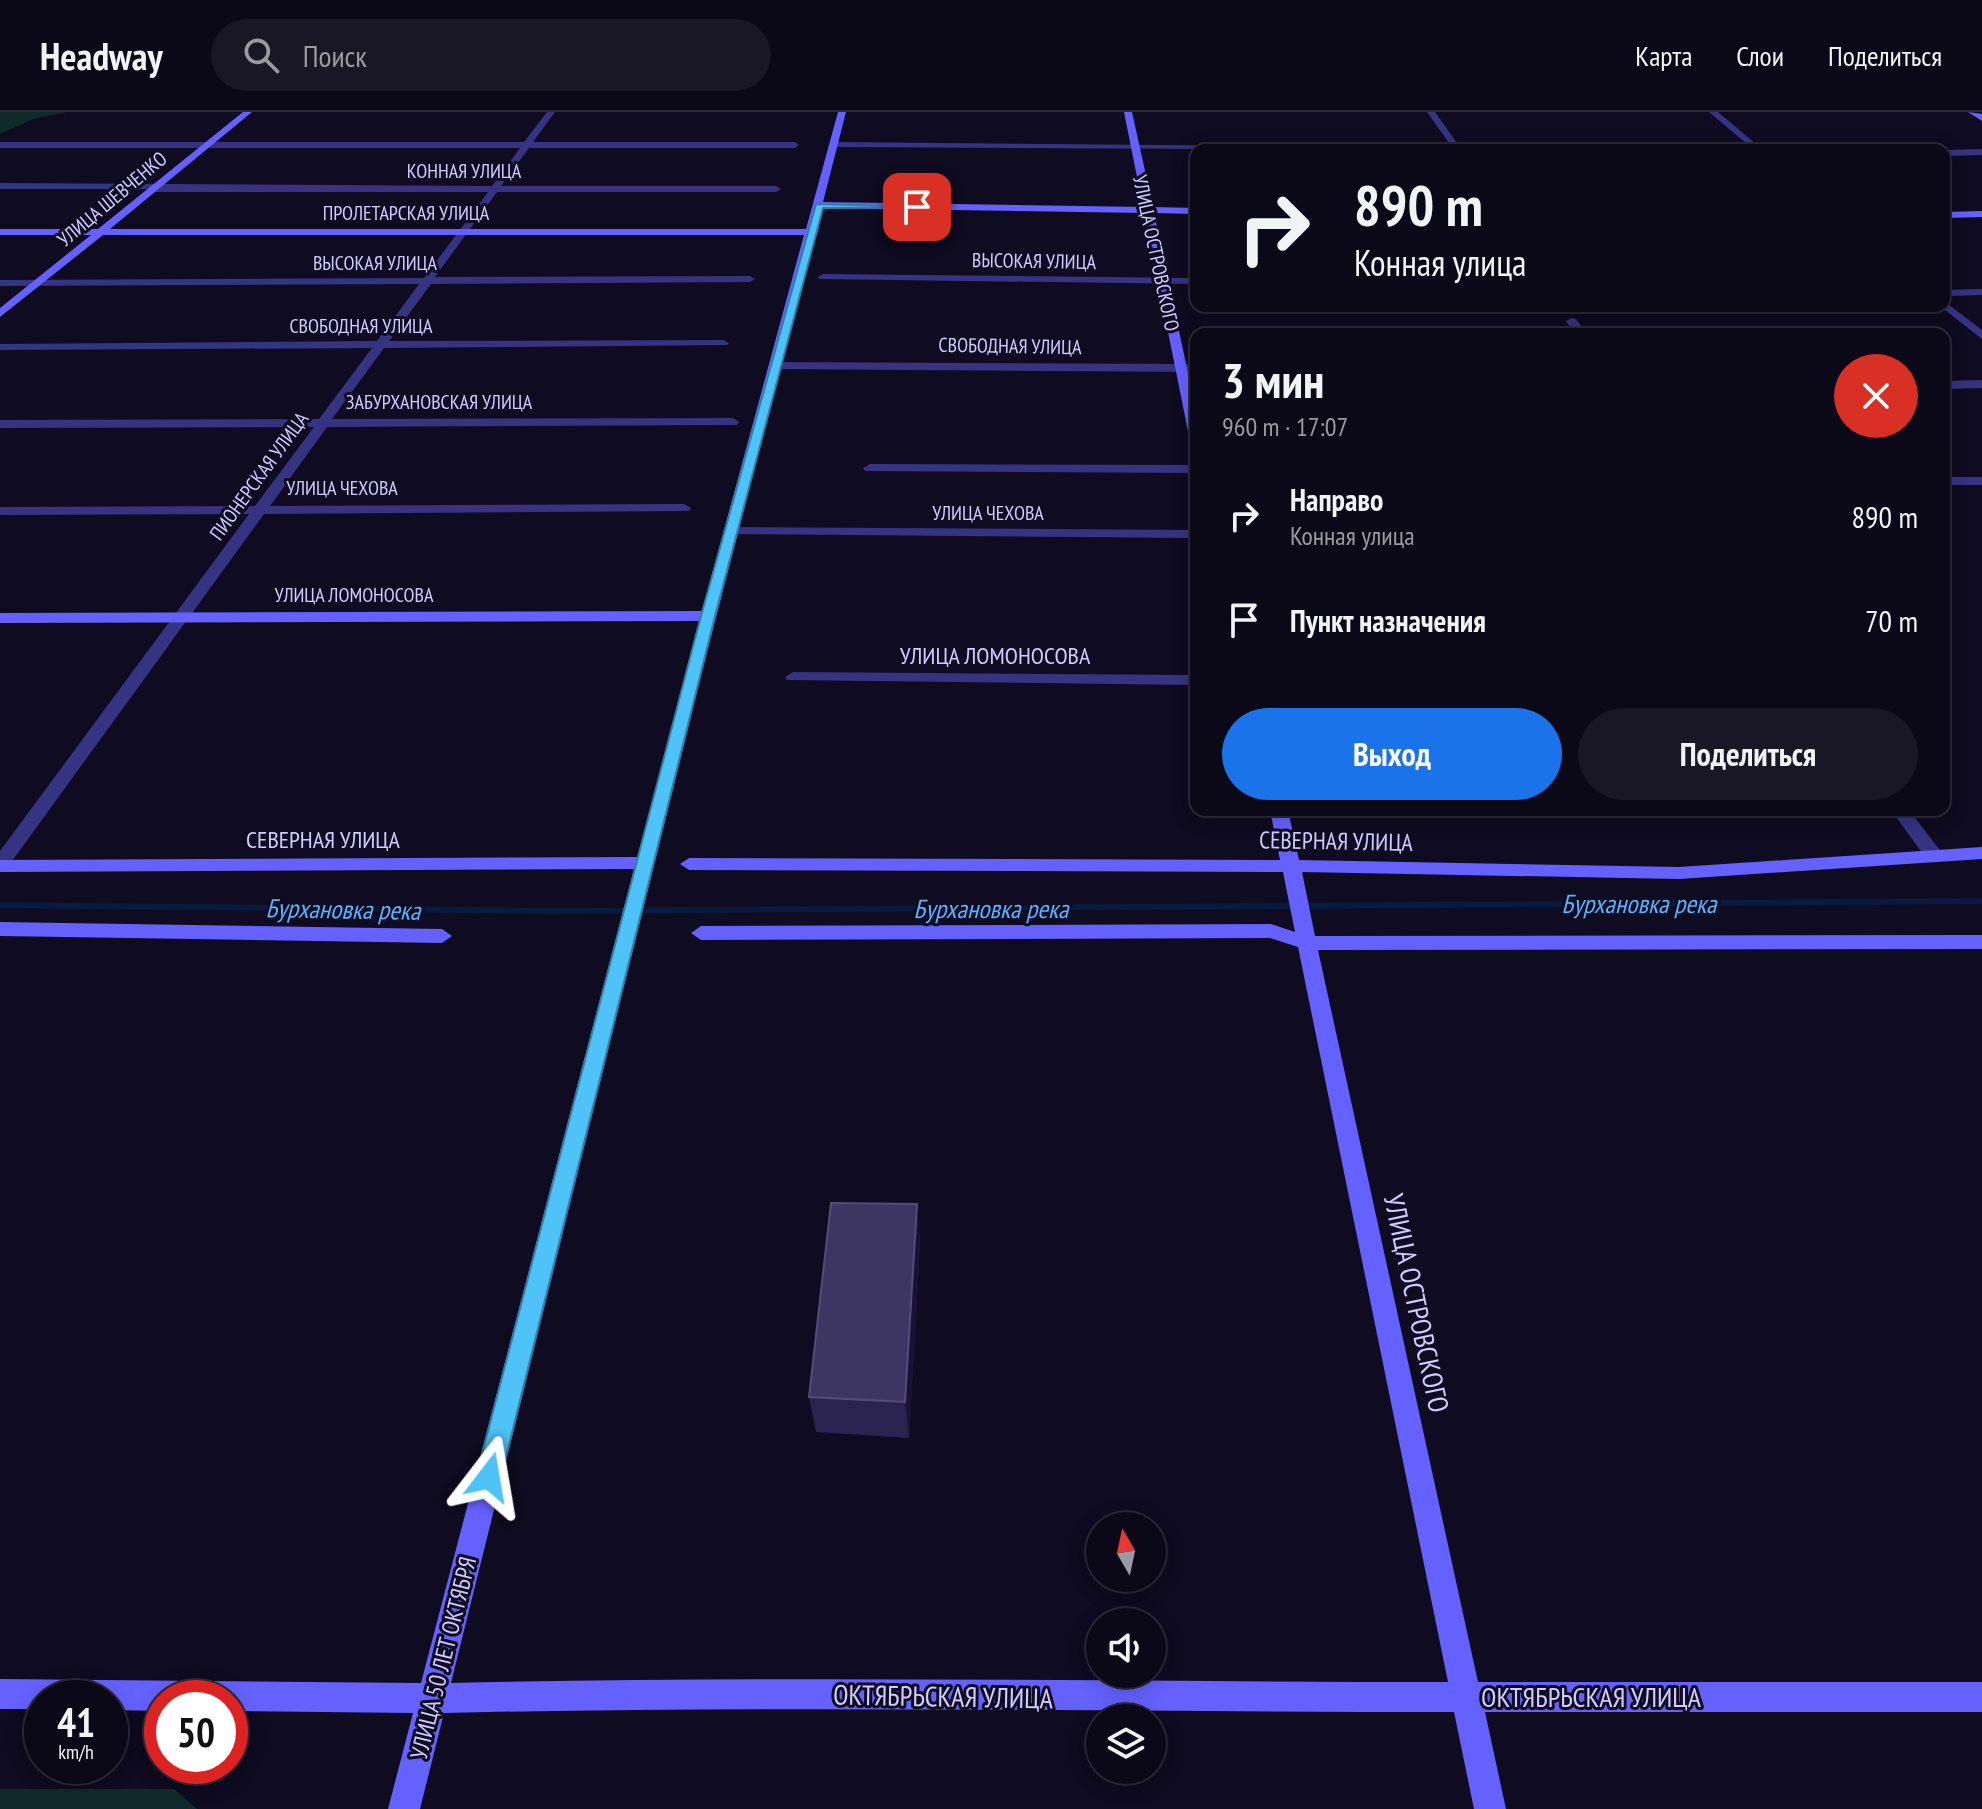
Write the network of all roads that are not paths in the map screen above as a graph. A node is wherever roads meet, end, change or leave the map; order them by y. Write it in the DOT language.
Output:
graph roads {
  1 [pos="248,112"];
  2 [pos="551,112"];
  3 [pos="842,112"];
  4 [pos="1128,112"];
  5 [pos="1431,112"];
  6 [pos="1713,112"];
  7 [pos="1972,112"];
  8 [pos="1982,118"];
  9 [pos="1454,144"];
  10 [pos="1752,144"];
  11 [pos="0,145"];
  12 [pos="206,145"];
  13 [pos="795,145"];
  14 [pos="834,145"];
  15 [pos="526,146"];
  16 [pos="1134,147"];
  17 [pos="1190,148"];
  18 [pos="1982,152"];
  19 [pos="1950,153"];
  20 [pos="0,186"];
  21 [pos="155,187"];
  22 [pos="494,189"];
  23 [pos="776,189"];
  24 [pos="819,205"];
  25 [pos="1147,210"];
  26 [pos="1190,211"];
  27 [pos="1982,214"];
  28 [pos="1950,215"];
  29 [pos="464,231"];
  30 [pos="0,232"];
  31 [pos="101,232"];
  32 [pos="813,232"];
  33 [pos="823,277"];
  34 [pos="750,279"];
  35 [pos="427,281"];
  36 [pos="1163,281"];
  37 [pos="1190,281"];
  38 [pos="0,283"];
  39 [pos="39,283"];
  40 [pos="1982,292"];
  41 [pos="1950,293"];
  42 [pos="1950,309"];
  43 [pos="0,314"];
  44 [pos="1572,321"];
  45 [pos="1577,328"];
  46 [pos="1982,336"];
  47 [pos="723,343"];
  48 [pos="380,345"];
  49 [pos="0,347"];
  50 [pos="775,366"];
  51 [pos="1179,368"];
  52 [pos="1190,368"];
  53 [pos="1982,384"];
  54 [pos="1950,385"];
  55 [pos="1190,415"];
  56 [pos="324,422"];
  57 [pos="733,422"];
  58 [pos="0,424"];
  59 [pos="870,468"];
  60 [pos="1190,469"];
  61 [pos="1950,481"];
  62 [pos="1982,481"];
  63 [pos="261,508"];
  64 [pos="684,508"];
  65 [pos="0,511"];
  66 [pos="731,531"];
  67 [pos="1190,534"];
  68 [pos="708,616"];
  69 [pos="181,617"];
  70 [pos="0,618"];
  71 [pos="793,677"];
  72 [pos="1190,680"];
  73 [pos="1280,816"];
  74 [pos="1904,816"];
  75 [pos="1982,853"];
  76 [pos="1935,857"];
  77 [pos="646,863"];
  78 [pos="689,864"];
  79 [pos="0,865"];
  80 [pos="1291,866"];
  81 [pos="0,929"];
  82 [pos="701,933"];
  83 [pos="442,936"];
  84 [pos="1305,936"];
  85 [pos="1982,942"];
  86 [pos="0,1694"];
  87 [pos="1469,1695"];
  88 [pos="1982,1697"];
  89 [pos="432,1698"];
  90 [pos="404,1809"];
  91 [pos="1490,1809"];
  1 -- 12 [label="street, УЛИЦА ШЕВЧЕНКО"];
  2 -- 15 [label="street, ПИОНЕРСКАЯ УЛИЦА"];
  3 -- 14 [label="street, УЛИЦА 50 ЛЕТ ОКТЯБРЯ"];
  4 -- 16 [label="street, УЛИЦА ОСТРОВСКОГО"];
  5 -- 9 [label="street"];
  6 -- 10 [label="street"];
  7 -- 8 [label="street"];
  11 -- 12 [label="street"];
  12 -- 15 [label="street"];
  12 -- 21 [label="street, УЛИЦА ШЕВЧЕНКО"];
  13 -- 15 [label="street"];
  14 -- 16 [label="street"];
  14 -- 24 [label="street, УЛИЦА 50 ЛЕТ ОКТЯБРЯ"];
  15 -- 22 [label="street, ПИОНЕРСКАЯ УЛИЦА"];
  16 -- 17 [label="street"];
  16 -- 25 [label="street, УЛИЦА ОСТРОВСКОГО"];
  18 -- 19 [label="street"];
  20 -- 21 [label="street, КОННАЯ УЛИЦА"];
  21 -- 22 [label="street, КОННАЯ УЛИЦА"];
  21 -- 31 [label="street, УЛИЦА ШЕВЧЕНКО"];
  22 -- 23 [label="street, КОННАЯ УЛИЦА"];
  22 -- 29 [label="street, ПИОНЕРСКАЯ УЛИЦА"];
  24 -- 25 [label="street"];
  24 -- 32 [label="street, УЛИЦА 50 ЛЕТ ОКТЯБРЯ"];
  25 -- 26 [label="street"];
  25 -- 36 [label="street, УЛИЦА ОСТРОВСКОГО"];
  27 -- 28 [label="street"];
  29 -- 31 [label="street, ПРОЛЕТАРСКАЯ УЛИЦА"];
  29 -- 32 [label="street, ПРОЛЕТАРСКАЯ УЛИЦА"];
  29 -- 35 [label="street, ПИОНЕРСКАЯ УЛИЦА"];
  30 -- 31 [label="street, ПРОЛЕТАРСКАЯ УЛИЦА"];
  31 -- 39 [label="street, УЛИЦА ШЕВЧЕНКО"];
  32 -- 50 [label="street, УЛИЦА 50 ЛЕТ ОКТЯБРЯ"];
  33 -- 36 [label="street, ВЫСОКАЯ УЛИЦА"];
  34 -- 35 [label="street, ВЫСОКАЯ УЛИЦА"];
  35 -- 39 [label="street, ВЫСОКАЯ УЛИЦА"];
  35 -- 48 [label="street, ПИОНЕРСКАЯ УЛИЦА"];
  36 -- 37 [label="street, ВЫСОКАЯ УЛИЦА"];
  36 -- 51 [label="street, УЛИЦА ОСТРОВСКОГО"];
  38 -- 39 [label="street, ВЫСОКАЯ УЛИЦА"];
  39 -- 43 [label="street, УЛИЦА ШЕВЧЕНКО"];
  40 -- 41 [label="street"];
  42 -- 46 [label="street"];
  44 -- 45 [label="street"];
  47 -- 48 [label="street, СВОБОДНАЯ УЛИЦА"];
  48 -- 49 [label="street, СВОБОДНАЯ УЛИЦА"];
  48 -- 56 [label="street, ПИОНЕРСКАЯ УЛИЦА"];
  50 -- 51 [label="street, СВОБОДНАЯ УЛИЦА"];
  50 -- 66 [label="street, УЛИЦА 50 ЛЕТ ОКТЯБРЯ"];
  51 -- 52 [label="street, СВОБОДНАЯ УЛИЦА"];
  51 -- 55 [label="street, УЛИЦА ОСТРОВСКОГО"];
  53 -- 54 [label="street"];
  56 -- 57 [label="street, ЗАБУРХАНОВСКАЯ УЛИЦА"];
  56 -- 58 [label="street, ЗАБУРХАНОВСКАЯ УЛИЦА"];
  56 -- 63 [label="street, ПИОНЕРСКАЯ УЛИЦА"];
  59 -- 60 [label="street"];
  61 -- 62 [label="street"];
  63 -- 64 [label="street, УЛИЦА ЧЕХОВА"];
  63 -- 65 [label="street, УЛИЦА ЧЕХОВА"];
  63 -- 69 [label="street, ПИОНЕРСКАЯ УЛИЦА"];
  66 -- 67 [label="street, УЛИЦА ЧЕХОВА"];
  66 -- 68 [label="street, УЛИЦА 50 ЛЕТ ОКТЯБРЯ"];
  68 -- 69 [label="street, УЛИЦА ЛОМОНОСОВА"];
  68 -- 77 [label="street, УЛИЦА 50 ЛЕТ ОКТЯБРЯ"];
  69 -- 70 [label="street, УЛИЦА ЛОМОНОСОВА"];
  69 -- 79 [label="street, ПИОНЕРСКАЯ УЛИЦА"];
  71 -- 72 [label="street, УЛИЦА ЛОМОНОСОВА"];
  73 -- 80 [label="street, УЛИЦА ОСТРОВСКОГО"];
  74 -- 76 [label="street"];
  75 -- 76 [label="street, СЕВЕРНАЯ УЛИЦА"];
  76 -- 80 [label="street, СЕВЕРНАЯ УЛИЦА"];
  77 -- 79 [label="street, СЕВЕРНАЯ УЛИЦА"];
  77 -- 89 [label="street, УЛИЦА 50 ЛЕТ ОКТЯБРЯ"];
  78 -- 80 [label="street, СЕВЕРНАЯ УЛИЦА"];
  80 -- 84 [label="street, УЛИЦА ОСТРОВСКОГО"];
  81 -- 83 [label="street"];
  82 -- 84 [label="street"];
  84 -- 85 [label="street"];
  84 -- 87 [label="street, УЛИЦА ОСТРОВСКОГО"];
  86 -- 89 [label="street, ОКТЯБРЬСКАЯ УЛИЦА"];
  87 -- 88 [label="street, ОКТЯБРЬСКАЯ УЛИЦА"];
  87 -- 89 [label="street, ОКТЯБРЬСКАЯ УЛИЦА"];
  87 -- 91 [label="street, УЛИЦА ОСТРОВСКОГО"];
  89 -- 90 [label="street, УЛИЦА 50 ЛЕТ ОКТЯБРЯ"];
}
